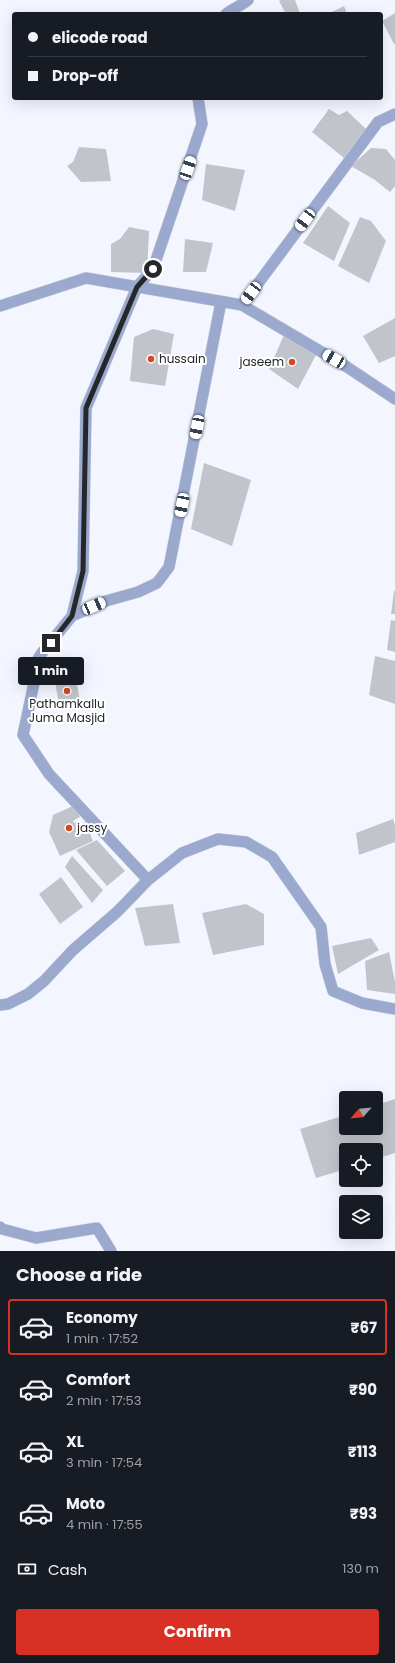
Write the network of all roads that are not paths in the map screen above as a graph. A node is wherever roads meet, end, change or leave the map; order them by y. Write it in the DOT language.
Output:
graph roads {
  1 [pos="248,0"];
  2 [pos="228,12"];
  3 [pos="198,100"];
  4 [pos="395,114"];
  5 [pos="137,287"];
  6 [pos="221,302"];
  7 [pos="242,305"];
  8 [pos="0,306"];
  9 [pos="395,399"];
  10 [pos="72,616"];
  11 [pos="148,880"];
  12 [pos="0,1005"];
  13 [pos="395,1009"];
  14 [pos="0,1228"];
  15 [pos="111,1251"];
  1 -- 2 [label="street"];
  3 -- 5 [label="street"];
  4 -- 7 [label="street"];
  5 -- 6 [label="street"];
  5 -- 8 [label="street"];
  5 -- 10 [label="street"];
  6 -- 7 [label="street"];
  6 -- 10 [label="street"];
  7 -- 9 [label="street"];
  10 -- 11 [label="street"];
  11 -- 12 [label="street"];
  11 -- 13 [label="street"];
  14 -- 15 [label="street"];
}
